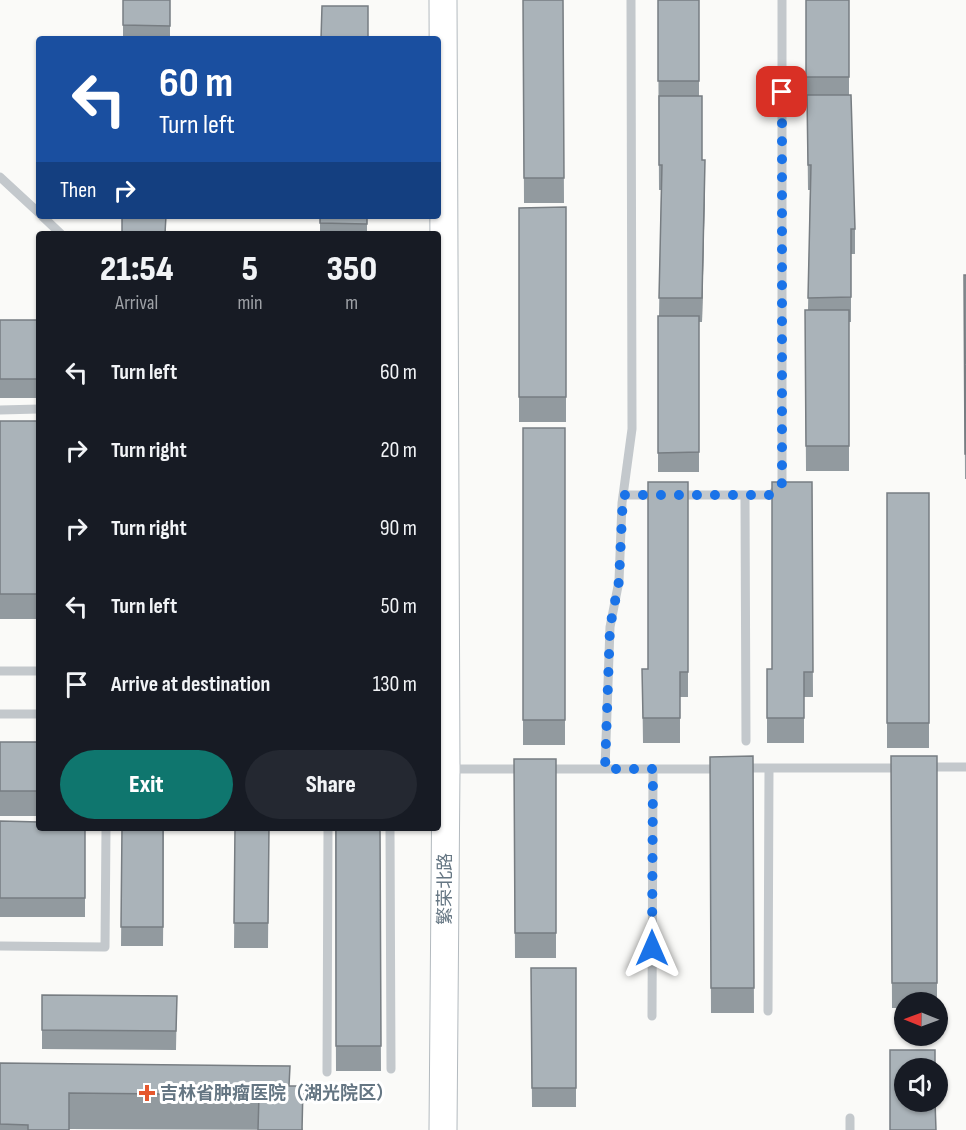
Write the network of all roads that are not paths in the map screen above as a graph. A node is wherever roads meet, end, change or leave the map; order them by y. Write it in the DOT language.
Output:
graph roads {
  1 [pos="443,0"];
  2 [pos="631,0"];
  3 [pos="782,0"];
  4 [pos="0,177"];
  5 [pos="36,211"];
  6 [pos="44,219"];
  7 [pos="58,231"];
  8 [pos="441,271"];
  9 [pos="0,410"];
  10 [pos="36,410"];
  11 [pos="623,495"];
  12 [pos="745,495"];
  13 [pos="442,534"];
  14 [pos="0,671"];
  15 [pos="36,671"];
  16 [pos="0,714"];
  17 [pos="36,714"];
  18 [pos="746,741"];
  19 [pos="966,767"];
  20 [pos="769,768"];
  21 [pos="908,768"];
  22 [pos="920,768"];
  23 [pos="605,769"];
  24 [pos="653,769"];
  25 [pos="443,781"];
  26 [pos="106,831"];
  27 [pos="328,831"];
  28 [pos="390,831"];
  29 [pos="0,946"];
  30 [pos="768,1011"];
  31 [pos="652,1016"];
  32 [pos="391,1069"];
  33 [pos="327,1072"];
  34 [pos="850,1118"];
  35 [pos="443,1130"];
  36 [pos="850,1130"];
  1 -- 8 [label="street, 繁荣北路"];
  2 -- 11 [label="lane"];
  3 -- 12 [label="lane"];
  4 -- 5 [label="lane"];
  6 -- 7 [label="lane"];
  8 -- 13 [label="street, 繁荣北路"];
  9 -- 10 [label="lane"];
  11 -- 12 [label="lane"];
  11 -- 23 [label="lane"];
  12 -- 18 [label="lane"];
  13 -- 25 [label="street, 繁荣北路"];
  14 -- 15 [label="lane"];
  16 -- 17 [label="lane"];
  19 -- 22 [label="lane"];
  20 -- 21 [label="lane"];
  20 -- 24 [label="lane"];
  20 -- 30 [label="lane"];
  23 -- 24 [label="lane"];
  23 -- 25 [label="lane"];
  24 -- 31 [label="lane"];
  25 -- 35 [label="street, 繁荣北路"];
  26 -- 29 [label="lane"];
  27 -- 33 [label="lane"];
  28 -- 32 [label="lane"];
  34 -- 36 [label="lane"];
}
